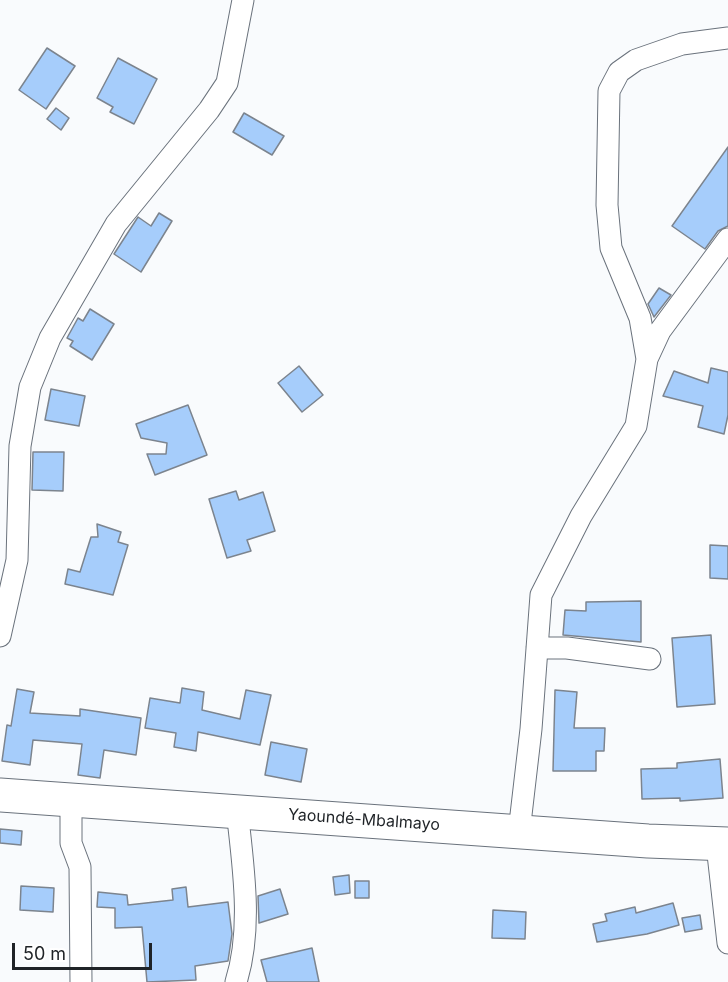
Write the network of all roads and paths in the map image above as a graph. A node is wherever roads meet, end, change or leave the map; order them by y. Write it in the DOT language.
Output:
graph roads {
  1 [pos="243,0"];
  2 [pos="728,38"];
  3 [pos="728,239"];
  4 [pos="647,359"];
  5 [pos="0,636"];
  6 [pos="537,648"];
  7 [pos="650,659"];
  8 [pos="0,795"];
  9 [pos="71,799"];
  10 [pos="237,810"];
  11 [pos="519,832"];
  12 [pos="722,844"];
  13 [pos="728,943"];
  14 [pos="81,982"];
  15 [pos="236,982"];
  1 -- 5 [label="street"];
  2 -- 4 [label="street"];
  3 -- 4 [label="street"];
  4 -- 6 [label="street"];
  6 -- 7 [label="street"];
  6 -- 11 [label="street"];
  8 -- 9 [label="highway, Yaoundé-Mbalmayo"];
  9 -- 10 [label="highway, Yaoundé-Mbalmayo"];
  9 -- 14 [label="street"];
  10 -- 11 [label="highway, Yaoundé-Mbalmayo"];
  10 -- 15 [label="street"];
  11 -- 12 [label="highway, Yaoundé-Mbalmayo"];
  12 -- 13 [label="street"];
}
